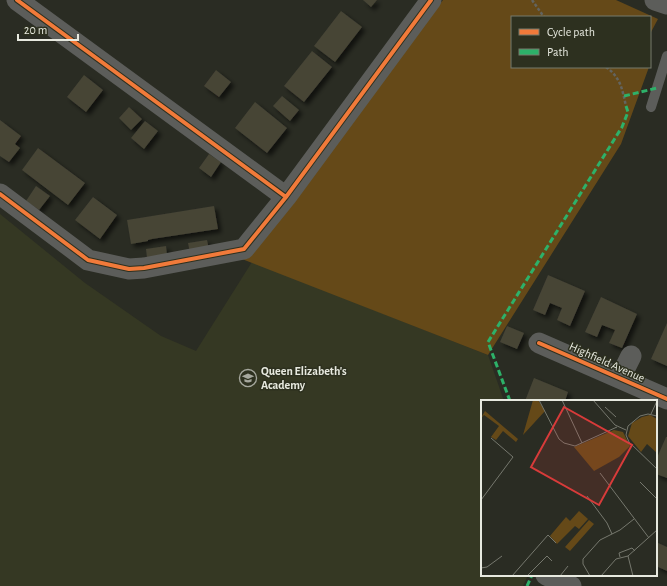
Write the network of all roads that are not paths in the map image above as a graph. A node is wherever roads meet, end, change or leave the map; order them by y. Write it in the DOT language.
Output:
graph roads {
  1 [pos="17,0"];
  2 [pos="431,0"];
  3 [pos="655,0"];
  4 [pos="667,4"];
  5 [pos="667,56"];
  6 [pos="651,107"];
  7 [pos="0,194"];
  8 [pos="286,197"];
  9 [pos="539,343"];
  10 [pos="631,356"];
  11 [pos="620,378"];
  12 [pos="667,399"];
  13 [pos="548,576"];
  14 [pos="571,586"];
  1 -- 8 [label="street"];
  2 -- 8 [label="street"];
  3 -- 4 [label="street"];
  5 -- 6 [label="lane"];
  7 -- 8 [label="street"];
  9 -- 11 [label="street, Highfield Avenue"];
  10 -- 11 [label="street, Highfield Avenue"];
  11 -- 12 [label="street, Highfield Avenue"];
  13 -- 14 [label="street"];
}
